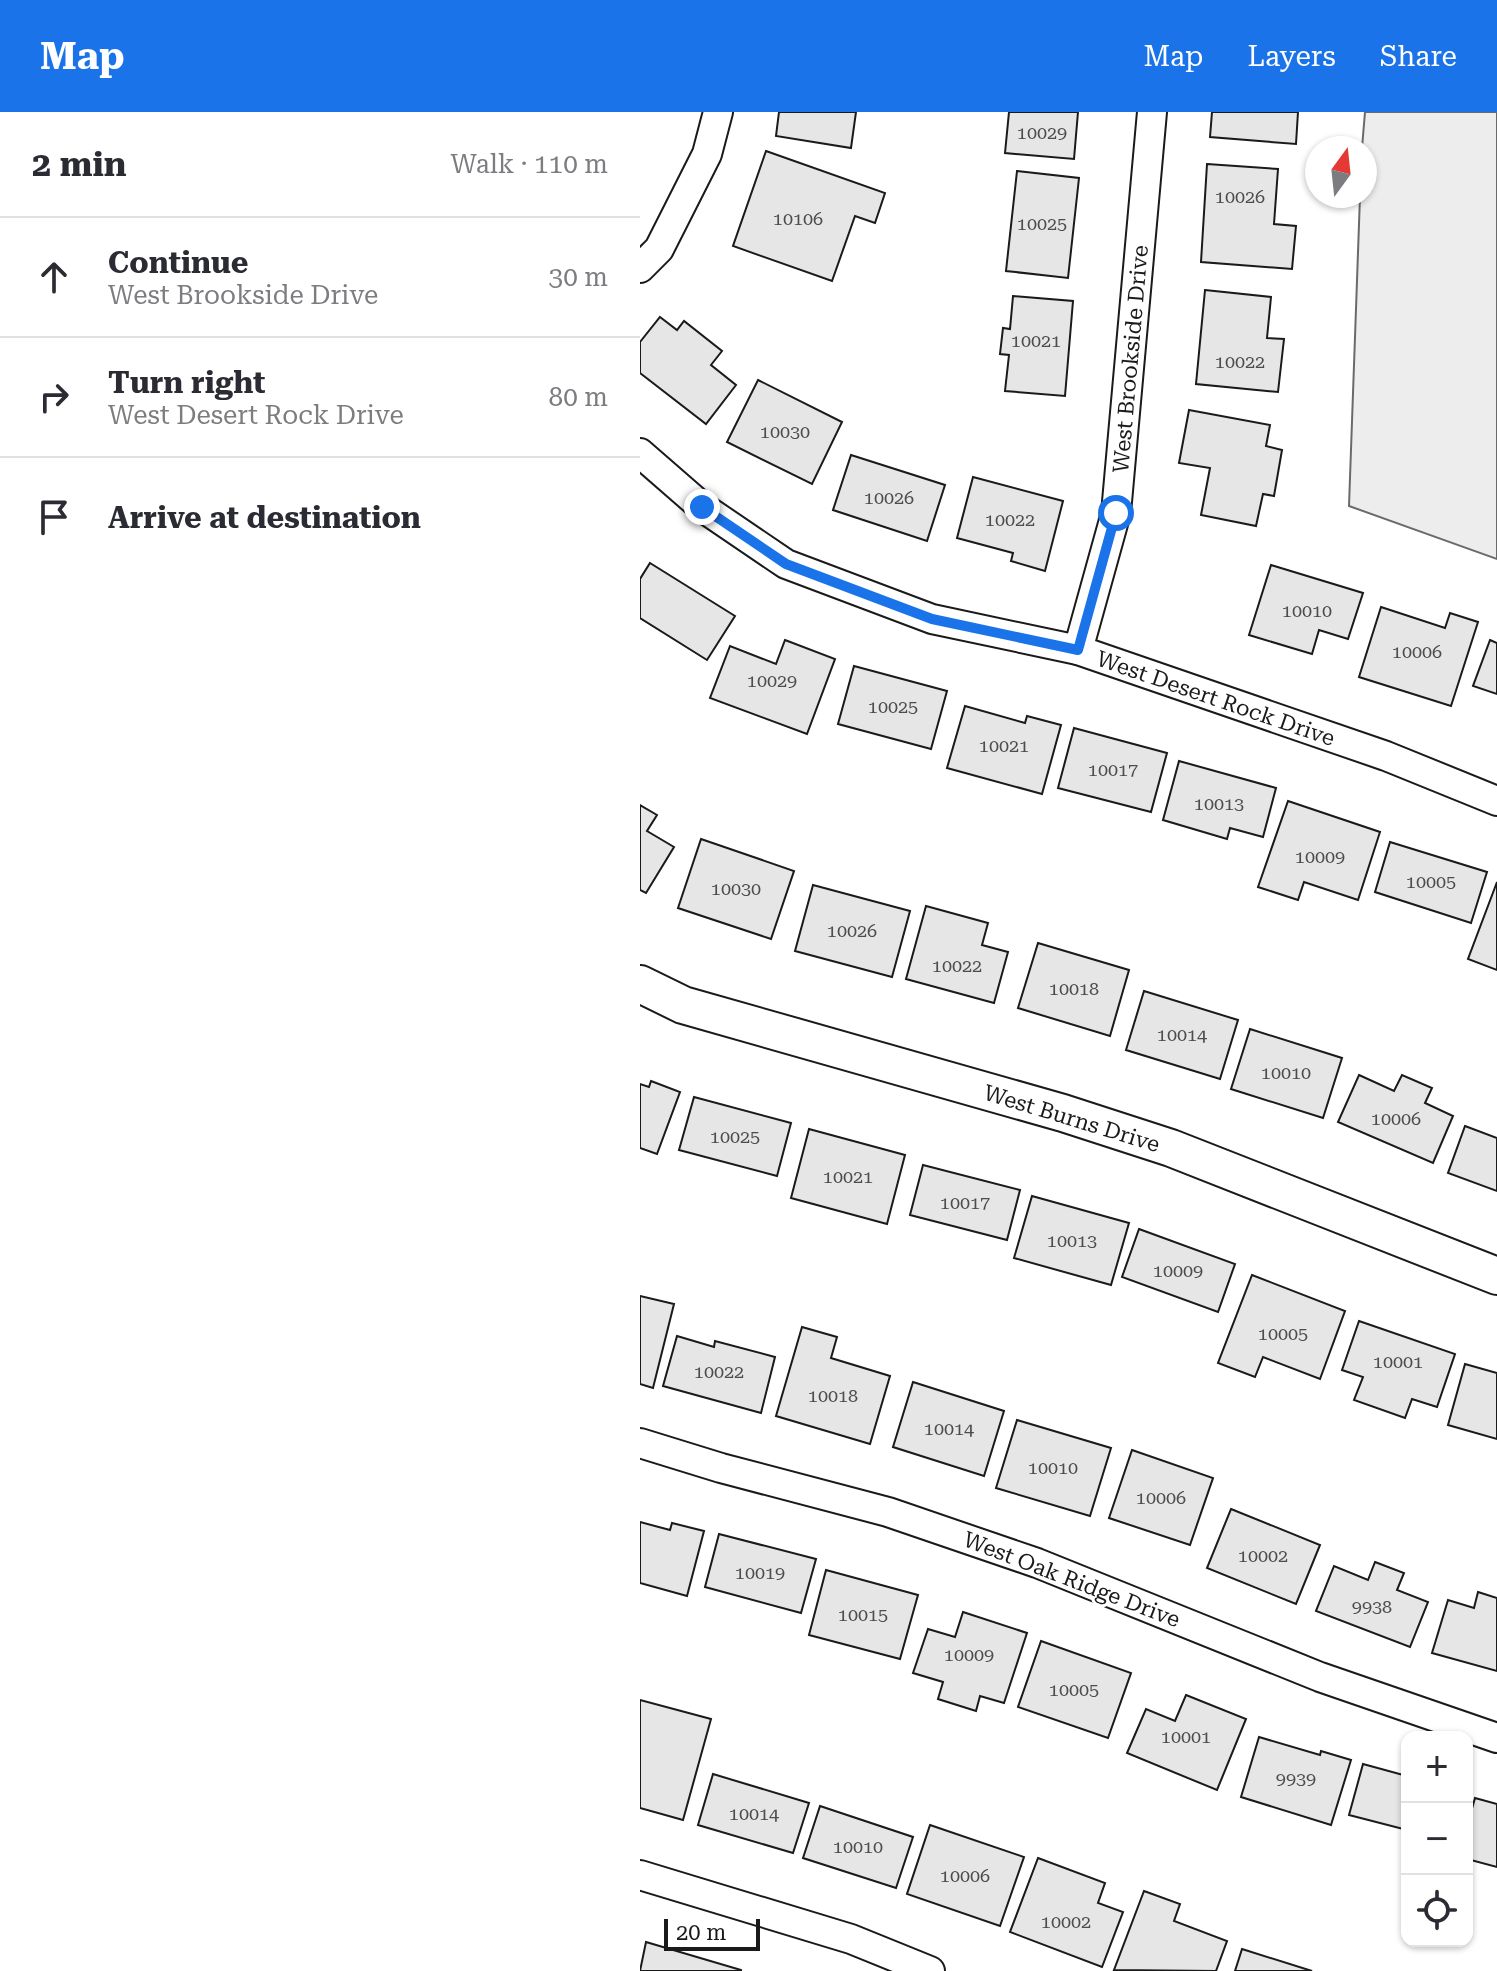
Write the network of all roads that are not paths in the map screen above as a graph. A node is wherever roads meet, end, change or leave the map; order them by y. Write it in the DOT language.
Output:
graph roads {
  1 [pos="718,112"];
  2 [pos="1152,112"];
  3 [pos="640,268"];
  4 [pos="640,453"];
  5 [pos="1078,650"];
  6 [pos="1497,801"];
  7 [pos="640,984"];
  8 [pos="1497,1276"];
  9 [pos="640,1443"];
  10 [pos="1497,1738"];
  11 [pos="640,1875"];
  12 [pos="930,1971"];
  1 -- 3 [label="street"];
  2 -- 5 [label="street, West Brookside Drive"];
  4 -- 5 [label="street, West Desert Rock Drive"];
  5 -- 6 [label="street, West Desert Rock Drive"];
  7 -- 8 [label="street, West Burns Drive"];
  9 -- 10 [label="street, West Oak Ridge Drive"];
  11 -- 12 [label="street"];
}
